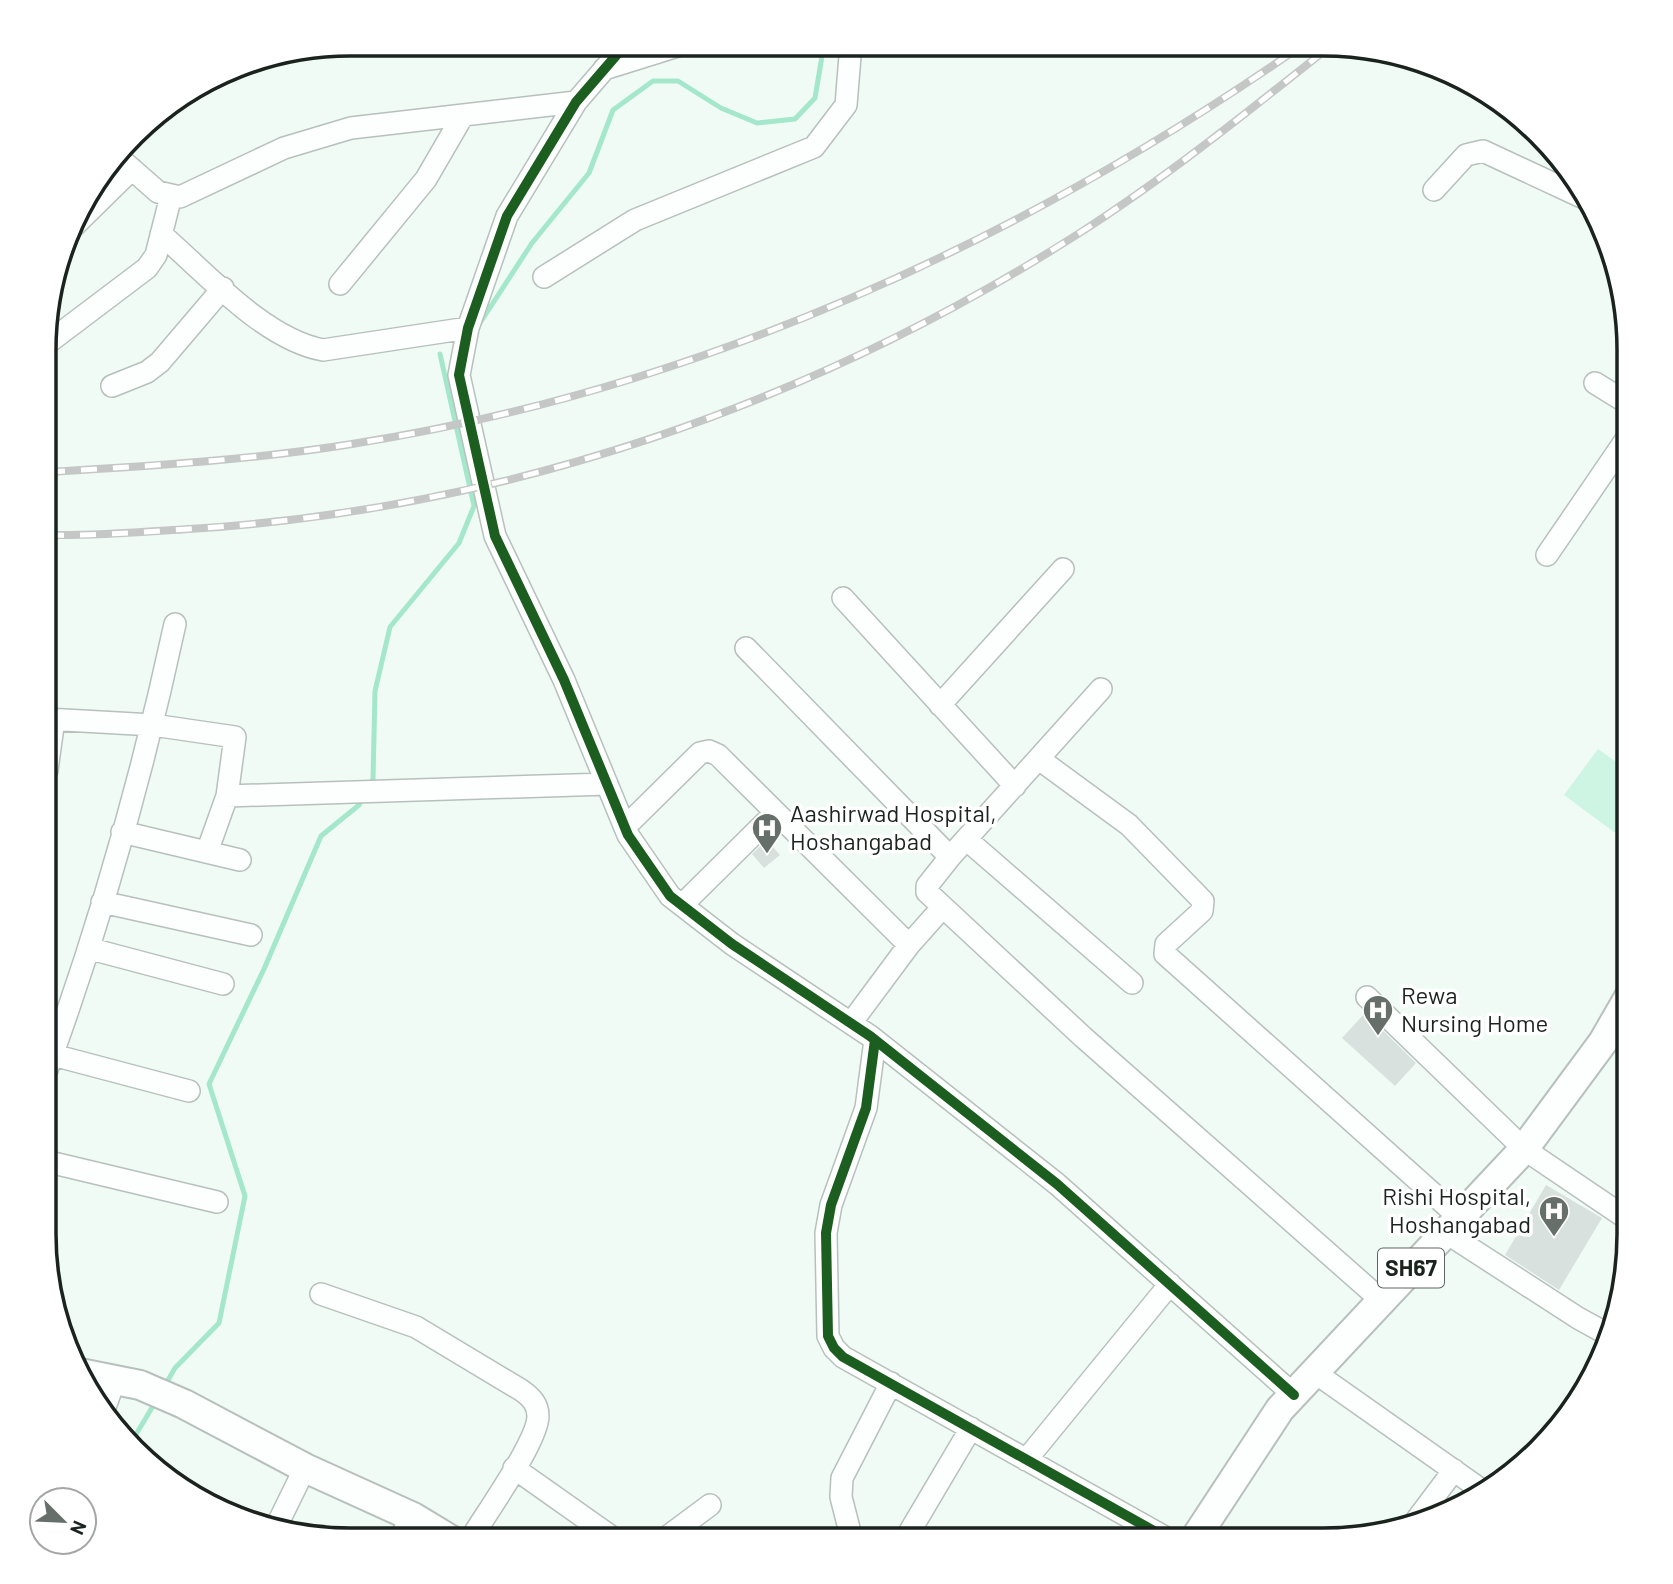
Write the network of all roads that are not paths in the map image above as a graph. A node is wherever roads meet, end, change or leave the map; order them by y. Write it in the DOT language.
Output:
graph roads {
  1 [pos="615,56"];
  2 [pos="646,56"];
  3 [pos="850,56"];
  4 [pos="604,69"];
  5 [pos="576,102"];
  6 [pos="462,117"];
  7 [pos="125,163"];
  8 [pos="108,183"];
  9 [pos="1434,190"];
  10 [pos="1570,192"];
  11 [pos="171,196"];
  12 [pos="161,234"];
  13 [pos="544,276"];
  14 [pos="340,284"];
  15 [pos="223,288"];
  16 [pos="468,328"];
  17 [pos="57,336"];
  18 [pos="1595,383"];
  19 [pos="112,386"];
  20 [pos="1617,397"];
  21 [pos="1617,453"];
  22 [pos="1547,555"];
  23 [pos="1063,569"];
  24 [pos="843,598"];
  25 [pos="175,624"];
  26 [pos="746,648"];
  27 [pos="1101,689"];
  28 [pos="940,705"];
  29 [pos="56,719"];
  30 [pos="153,724"];
  31 [pos="1039,760"];
  32 [pos="607,784"];
  33 [pos="1015,786"];
  34 [pos="227,796"];
  35 [pos="775,814"];
  36 [pos="625,827"];
  37 [pos="122,832"];
  38 [pos="966,839"];
  39 [pos="207,852"];
  40 [pos="950,857"];
  41 [pos="240,860"];
  42 [pos="102,902"];
  43 [pos="682,905"];
  44 [pos="941,909"];
  45 [pos="251,935"];
  46 [pos="909,945"];
  47 [pos="91,949"];
  48 [pos="1132,983"];
  49 [pos="223,984"];
  50 [pos="1367,997"];
  51 [pos="1617,1018"];
  52 [pos="851,1023"];
  53 [pos="875,1040"];
  54 [pos="56,1047"];
  55 [pos="56,1056"];
  56 [pos="189,1091"];
  57 [pos="1524,1149"];
  58 [pos="56,1164"];
  59 [pos="218,1202"];
  60 [pos="1617,1212"];
  61 [pos="1452,1225"];
  62 [pos="1170,1284"];
  63 [pos="321,1294"];
  64 [pos="1381,1300"];
  65 [pos="1601,1329"];
  66 [pos="1314,1372"];
  67 [pos="92,1375"];
  68 [pos="128,1382"];
  69 [pos="891,1384"];
  70 [pos="1294,1395"];
  71 [pos="111,1404"];
  72 [pos="971,1428"];
  73 [pos="1026,1460"];
  74 [pos="305,1468"];
  75 [pos="514,1468"];
  76 [pos="1454,1470"];
  77 [pos="1475,1485"];
  78 [pos="710,1505"];
  79 [pos="1424,1510"];
  80 [pos="280,1519"];
  81 [pos="406,1528"];
  82 [pos="477,1528"];
  83 [pos="599,1528"];
  84 [pos="679,1528"];
  85 [pos="849,1528"];
  86 [pos="912,1528"];
  87 [pos="1148,1528"];
  88 [pos="1202,1528"];
  1 -- 4 [label="street"];
  2 -- 4 [label="street"];
  3 -- 13 [label="street"];
  4 -- 5 [label="street"];
  5 -- 6 [label="street"];
  5 -- 16 [label="street"];
  6 -- 11 [label="street"];
  6 -- 14 [label="street"];
  7 -- 8 [label="street"];
  7 -- 11 [label="street"];
  9 -- 10 [label="street"];
  11 -- 12 [label="street"];
  12 -- 15 [label="street"];
  12 -- 17 [label="street"];
  15 -- 16 [label="street"];
  15 -- 19 [label="street"];
  16 -- 32 [label="street"];
  18 -- 20 [label="street"];
  21 -- 22 [label="street"];
  23 -- 28 [label="street"];
  24 -- 28 [label="street"];
  25 -- 30 [label="street"];
  26 -- 40 [label="street"];
  27 -- 31 [label="street"];
  28 -- 33 [label="street"];
  29 -- 30 [label="street"];
  30 -- 34 [label="street"];
  30 -- 37 [label="street"];
  31 -- 33 [label="street"];
  31 -- 61 [label="street"];
  32 -- 34 [label="street"];
  32 -- 36 [label="street"];
  33 -- 38 [label="street"];
  34 -- 39 [label="street"];
  35 -- 36 [label="street"];
  35 -- 43 [label="street"];
  35 -- 46 [label="street"];
  36 -- 43 [label="street"];
  37 -- 39 [label="street"];
  37 -- 42 [label="street"];
  38 -- 40 [label="street"];
  38 -- 48 [label="street"];
  39 -- 41 [label="street"];
  40 -- 44 [label="street"];
  42 -- 45 [label="street"];
  42 -- 47 [label="street"];
  43 -- 52 [label="street"];
  44 -- 46 [label="street"];
  44 -- 64 [label="street"];
  46 -- 52 [label="street"];
  47 -- 49 [label="street"];
  47 -- 54 [label="street"];
  50 -- 57 [label="street"];
  51 -- 57 [label="main road, SH67"];
  52 -- 53 [label="street"];
  53 -- 62 [label="street"];
  53 -- 69 [label="street"];
  55 -- 56 [label="street"];
  57 -- 60 [label="street"];
  57 -- 61 [label="main road, SH67"];
  58 -- 59 [label="street"];
  61 -- 64 [label="main road, SH67"];
  61 -- 65 [label="street"];
  62 -- 70 [label="street"];
  62 -- 73 [label="street"];
  63 -- 75 [label="street"];
  64 -- 66 [label="main road, SH67"];
  66 -- 70 [label="main road, SH67"];
  66 -- 76 [label="street"];
  67 -- 68 [label="main road"];
  68 -- 71 [label="street"];
  68 -- 74 [label="main road"];
  69 -- 72 [label="street"];
  69 -- 85 [label="street"];
  70 -- 88 [label="main road, SH67"];
  72 -- 73 [label="street"];
  72 -- 86 [label="street"];
  73 -- 87 [label="street"];
  74 -- 80 [label="street"];
  74 -- 81 [label="main road"];
  75 -- 82 [label="street"];
  75 -- 83 [label="street"];
  76 -- 77 [label="street"];
  76 -- 79 [label="street"];
  78 -- 84 [label="street"];
}
